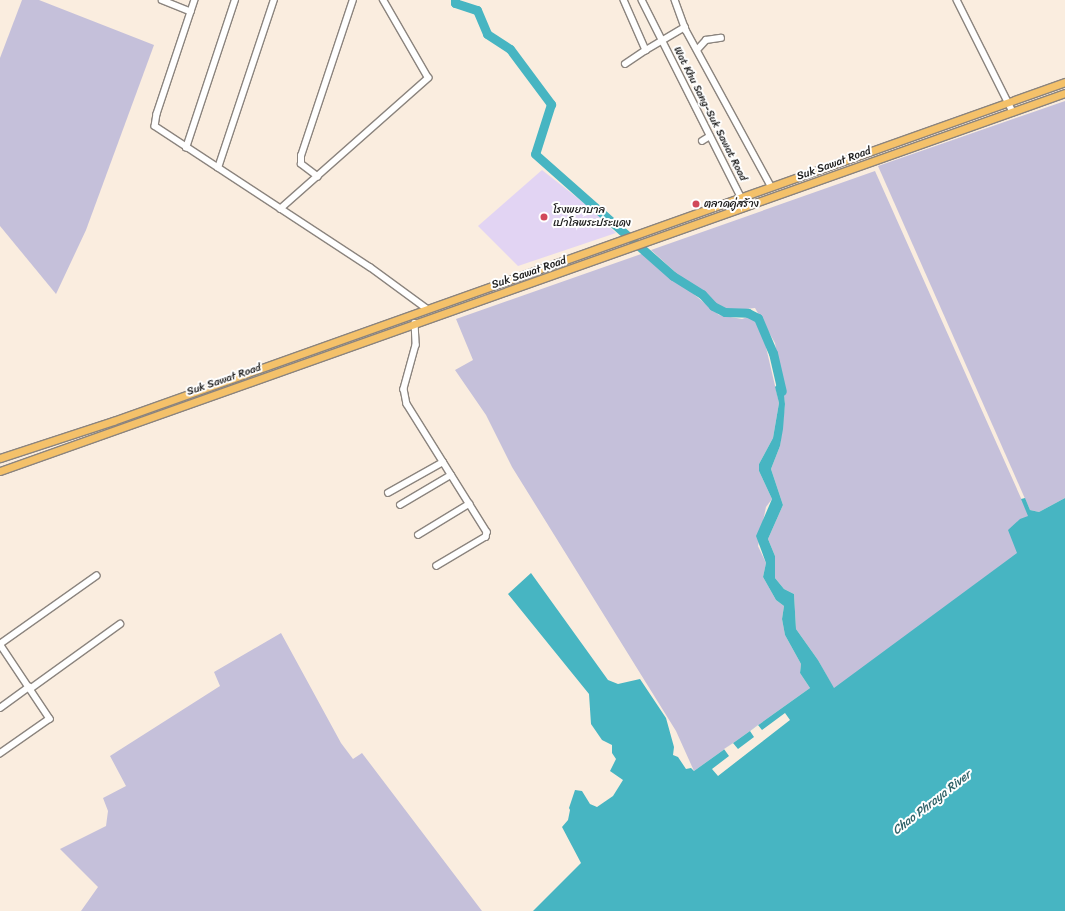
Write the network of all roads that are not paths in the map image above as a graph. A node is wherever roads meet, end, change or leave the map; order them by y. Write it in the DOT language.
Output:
graph roads {
  1 [pos="162,0"];
  2 [pos="195,0"];
  3 [pos="235,0"];
  4 [pos="274,0"];
  5 [pos="353,0"];
  6 [pos="383,0"];
  7 [pos="624,0"];
  8 [pos="642,0"];
  9 [pos="675,0"];
  10 [pos="958,0"];
  11 [pos="191,12"];
  12 [pos="685,27"];
  13 [pos="721,38"];
  14 [pos="660,41"];
  15 [pos="646,50"];
  16 [pos="697,50"];
  17 [pos="625,64"];
  18 [pos="1065,82"];
  19 [pos="1065,93"];
  20 [pos="1008,102"];
  21 [pos="1013,112"];
  22 [pos="710,136"];
  23 [pos="702,141"];
  24 [pos="186,148"];
  25 [pos="218,168"];
  26 [pos="318,177"];
  27 [pos="771,186"];
  28 [pos="741,197"];
  29 [pos="280,209"];
  30 [pos="426,308"];
  31 [pos="415,324"];
  32 [pos="0,458"];
  33 [pos="443,462"];
  34 [pos="0,471"];
  35 [pos="451,475"];
  36 [pos="388,493"];
  37 [pos="469,504"];
  38 [pos="400,505"];
  39 [pos="418,536"];
  40 [pos="437,566"];
  41 [pos="96,576"];
  42 [pos="120,624"];
  43 [pos="0,645"];
  44 [pos="30,688"];
  45 [pos="0,708"];
  46 [pos="0,754"];
  1 -- 11 [label="street"];
  2 -- 11 [label="street"];
  3 -- 24 [label="street"];
  4 -- 25 [label="street"];
  5 -- 26 [label="street"];
  6 -- 26 [label="street"];
  7 -- 15 [label="street"];
  8 -- 14 [label="street"];
  9 -- 12 [label="street"];
  10 -- 20 [label="street"];
  11 -- 24 [label="street"];
  12 -- 14 [label="street"];
  12 -- 16 [label="street"];
  13 -- 16 [label="street"];
  14 -- 15 [label="street, Wat Khu Sang-Suk Sawat Road"];
  14 -- 22 [label="street, Wat Khu Sang-Suk Sawat Road"];
  15 -- 17 [label="street, Wat Khu Sang-Suk Sawat Road"];
  16 -- 27 [label="street"];
  18 -- 20 [label="main road, Suk Sawat Road"];
  19 -- 21 [label="main road, Suk Sawat Road"];
  20 -- 21 [label="street"];
  20 -- 27 [label="main road, Suk Sawat Road"];
  21 -- 31 [label="main road, Suk Sawat Road"];
  22 -- 23 [label="street"];
  22 -- 28 [label="street, Wat Khu Sang-Suk Sawat Road"];
  24 -- 25 [label="street"];
  25 -- 29 [label="street"];
  26 -- 29 [label="street"];
  27 -- 28 [label="main road, Suk Sawat Road"];
  28 -- 30 [label="main road, Suk Sawat Road"];
  29 -- 30 [label="street"];
  30 -- 32 [label="main road, Suk Sawat Road"];
  31 -- 33 [label="street"];
  31 -- 34 [label="main road, Suk Sawat Road"];
  33 -- 35 [label="street"];
  33 -- 36 [label="street"];
  35 -- 37 [label="street"];
  35 -- 38 [label="street"];
  37 -- 39 [label="street"];
  37 -- 40 [label="street"];
  41 -- 43 [label="street"];
  42 -- 44 [label="street"];
  43 -- 44 [label="street"];
  44 -- 45 [label="street"];
  44 -- 46 [label="street"];
}
